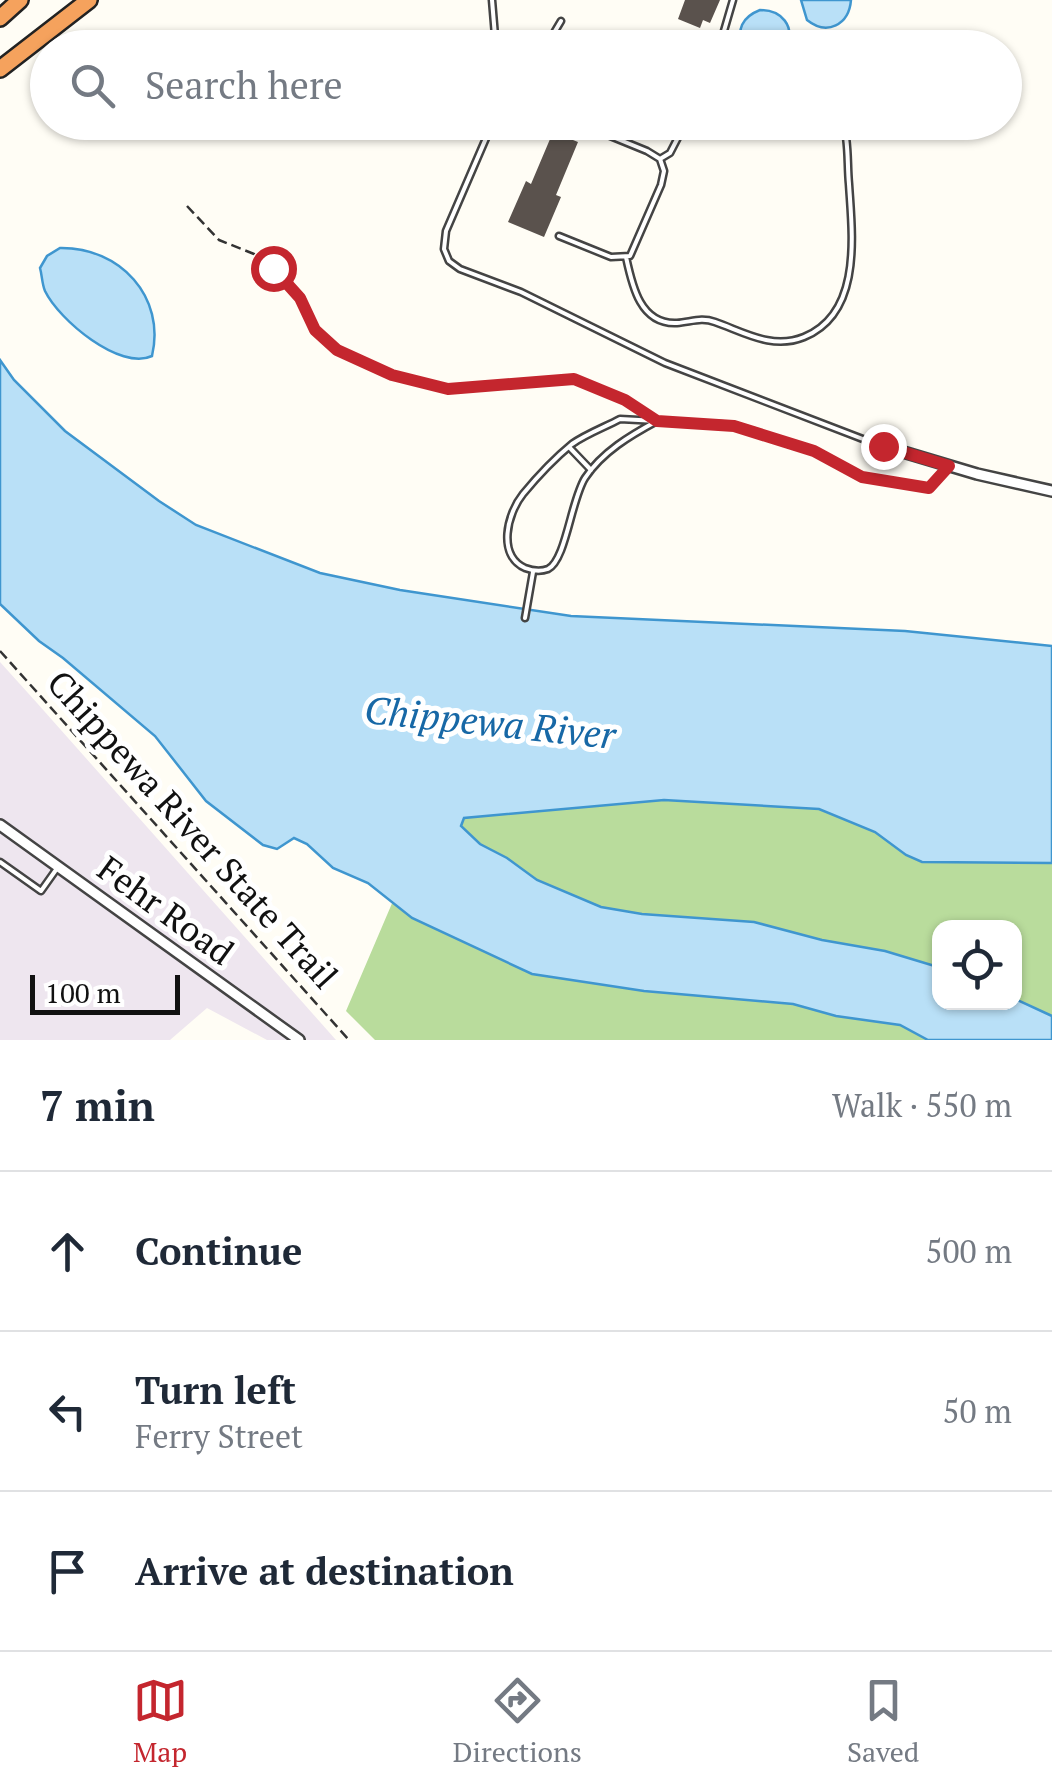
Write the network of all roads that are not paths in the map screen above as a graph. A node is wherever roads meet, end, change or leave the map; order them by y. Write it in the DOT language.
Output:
graph roads {
  1 [pos="20,0"];
  2 [pos="89,0"];
  3 [pos="492,0"];
  4 [pos="733,0"];
  5 [pos="0,18"];
  6 [pos="561,21"];
  7 [pos="50,30"];
  8 [pos="494,30"];
  9 [pos="556,30"];
  10 [pos="724,30"];
  11 [pos="30,46"];
  12 [pos="0,69"];
  13 [pos="485,140"];
  14 [pos="621,140"];
  15 [pos="676,140"];
  16 [pos="845,140"];
  17 [pos="660,159"];
  18 [pos="560,236"];
  19 [pos="626,257"];
  20 [pos="300,298"];
  21 [pos="657,421"];
  22 [pos="883,446"];
  23 [pos="569,448"];
  24 [pos="949,466"];
  25 [pos="592,470"];
  26 [pos="1052,491"];
  27 [pos="533,572"];
  28 [pos="525,618"];
  29 [pos="0,825"];
  30 [pos="0,862"];
  31 [pos="58,868"];
  32 [pos="300,1040"];
  1 -- 5 [label="highway"];
  2 -- 7 [label="highway"];
  3 -- 8 [label="lane"];
  4 -- 10 [label="lane"];
  6 -- 9 [label="lane"];
  11 -- 12 [label="highway"];
  13 -- 22 [label="lane"];
  14 -- 17 [label="lane"];
  15 -- 17 [label="lane"];
  16 -- 19 [label="lane"];
  17 -- 19 [label="lane"];
  18 -- 19 [label="lane"];
  20 -- 21 [label="lane"];
  21 -- 23 [label="lane"];
  21 -- 24 [label="lane"];
  21 -- 25 [label="lane"];
  22 -- 24 [label="street"];
  23 -- 25 [label="lane"];
  23 -- 27 [label="lane"];
  24 -- 26 [label="street"];
  25 -- 27 [label="lane"];
  27 -- 28 [label="lane"];
  29 -- 31 [label="street, Fehr Road"];
  30 -- 31 [label="lane"];
  31 -- 32 [label="street, Fehr Road"];
}
